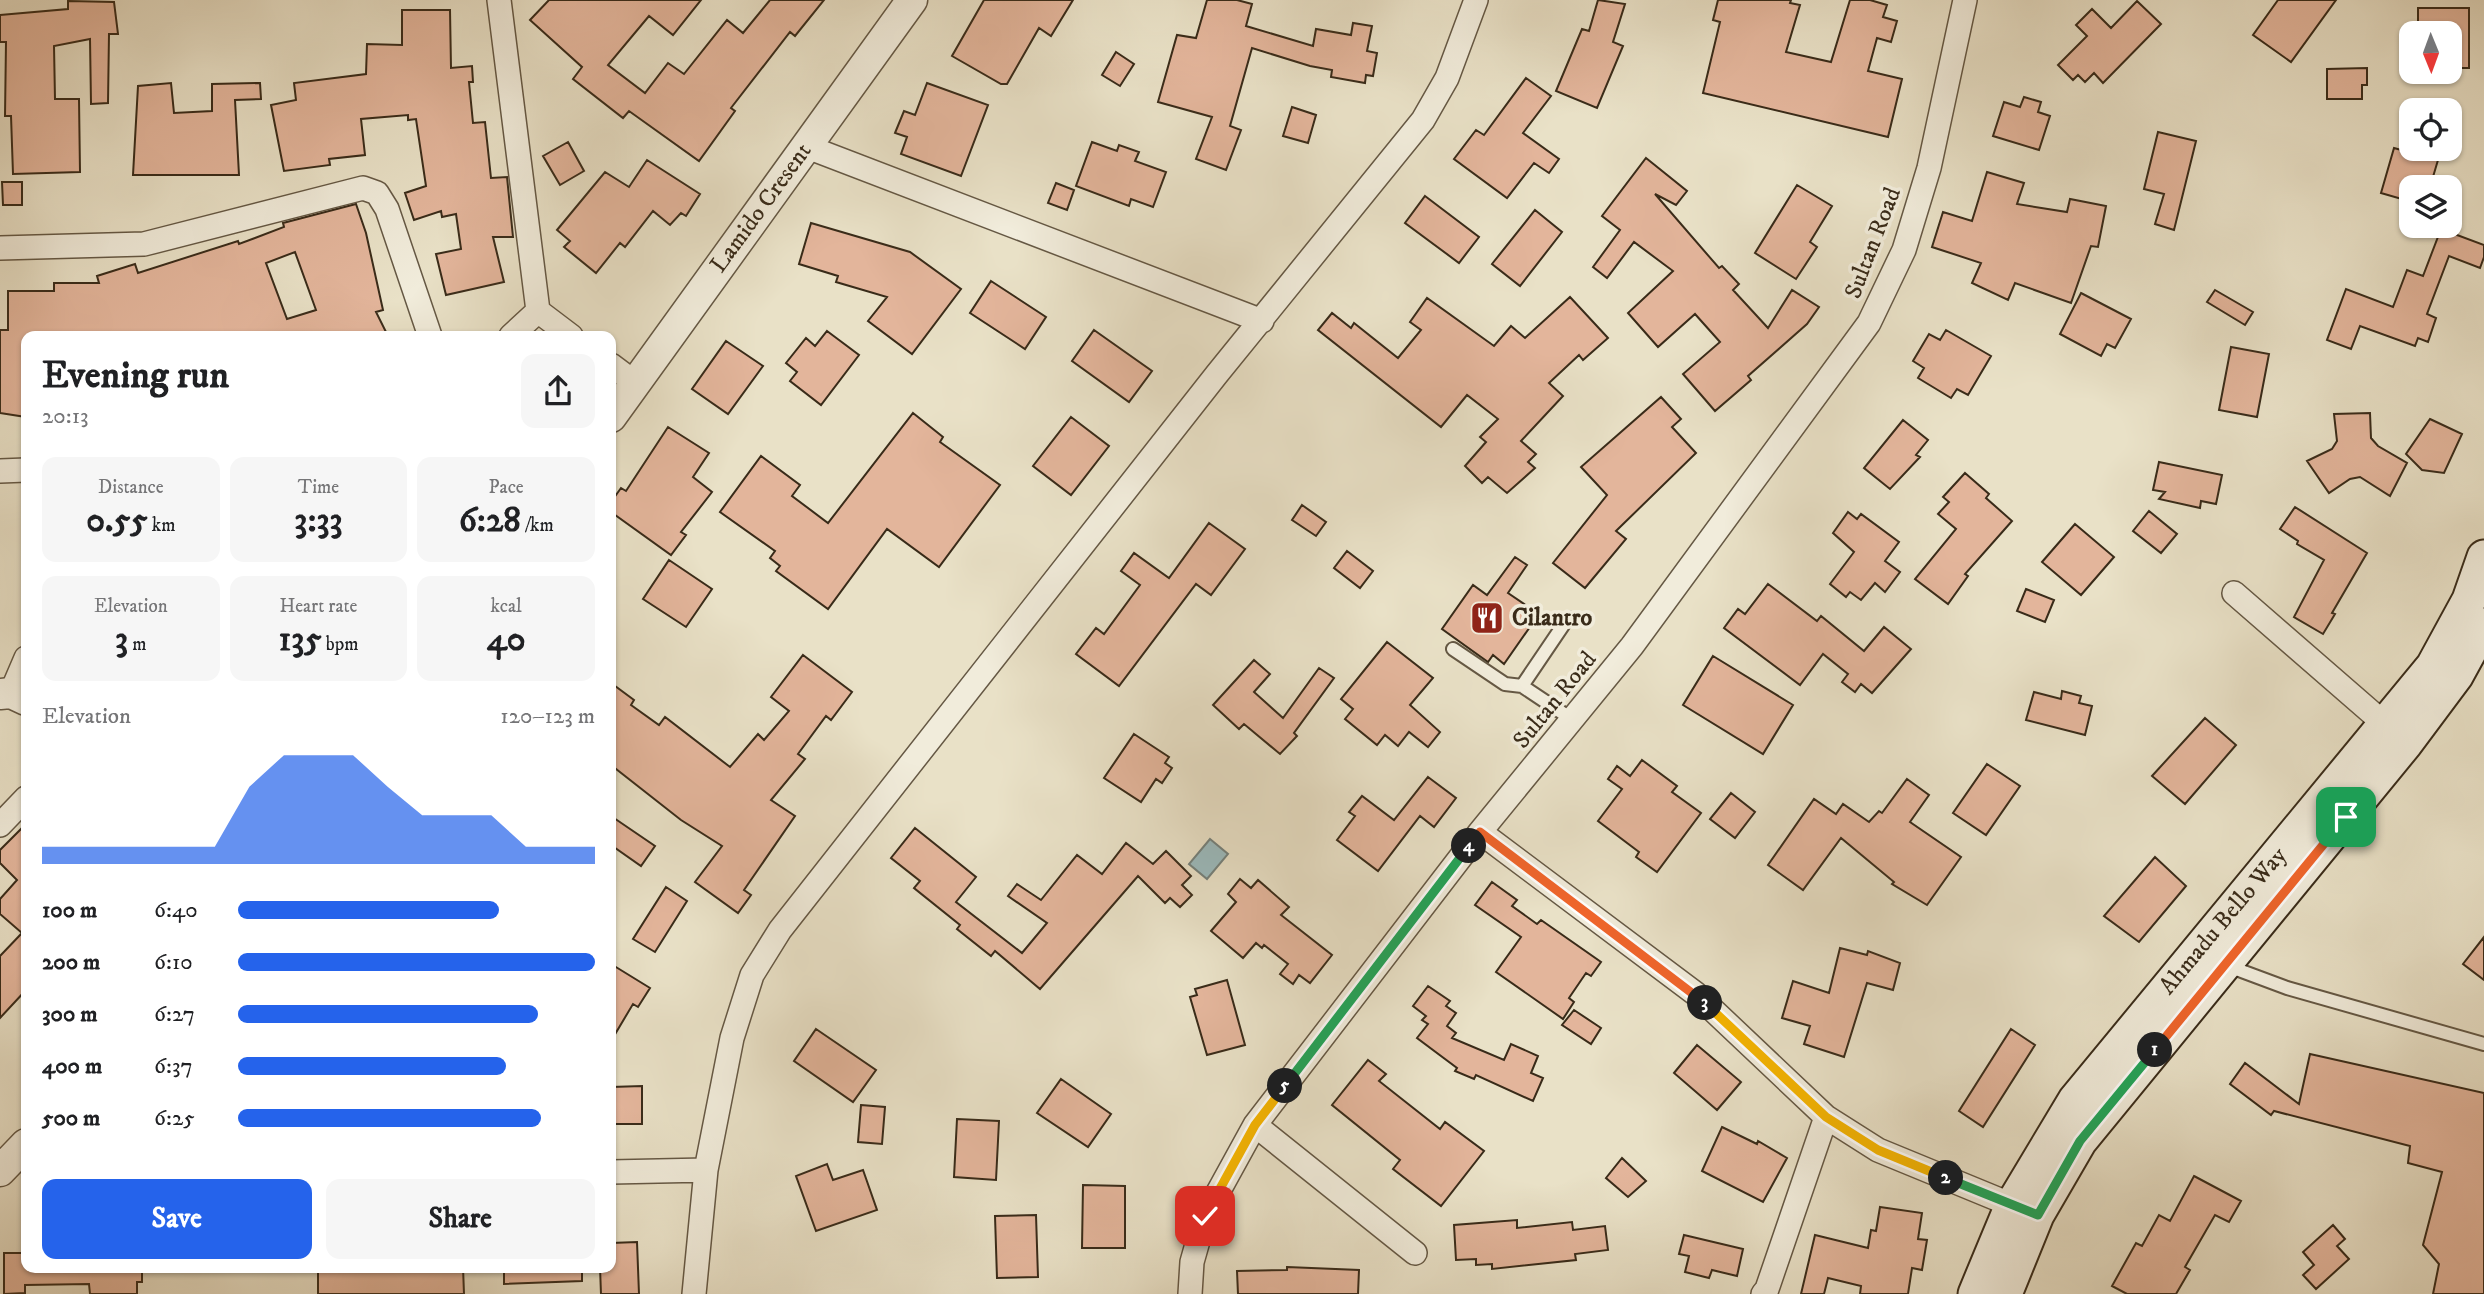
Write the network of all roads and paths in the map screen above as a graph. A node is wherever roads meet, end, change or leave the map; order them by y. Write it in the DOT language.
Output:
graph roads {
  1 [pos="499,0"];
  2 [pos="912,0"];
  3 [pos="1476,0"];
  4 [pos="1965,0"];
  5 [pos="805,146"];
  6 [pos="0,248"];
  7 [pos="538,312"];
  8 [pos="1262,321"];
  9 [pos="428,331"];
  10 [pos="517,331"];
  11 [pos="564,331"];
  12 [pos="616,369"];
  13 [pos="635,383"];
  14 [pos="616,410"];
  15 [pos="21,470"];
  16 [pos="0,471"];
  17 [pos="2484,556"];
  18 [pos="2234,593"];
  19 [pos="1569,618"];
  20 [pos="2484,625"];
  21 [pos="1453,649"];
  22 [pos="21,672"];
  23 [pos="1522,686"];
  24 [pos="12,696"];
  25 [pos="1573,720"];
  26 [pos="2387,726"];
  27 [pos="21,803"];
  28 [pos="0,825"];
  29 [pos="1480,832"];
  30 [pos="2225,964"];
  31 [pos="2484,1044"];
  32 [pos="1826,1117"];
  33 [pos="1255,1125"];
  34 [pos="21,1149"];
  35 [pos="706,1170"];
  36 [pos="0,1171"];
  37 [pos="616,1172"];
  38 [pos="2025,1210"];
  39 [pos="1415,1253"];
  40 [pos="694,1294"];
  41 [pos="1190,1294"];
  42 [pos="1763,1294"];
  43 [pos="1975,1294"];
  44 [pos="2005,1294"];
  1 -- 7 [label="street"];
  2 -- 5 [label="street, Lamido Cresent"];
  3 -- 8 [label="street"];
  4 -- 25 [label="street, Sultan Road"];
  5 -- 8 [label="street"];
  5 -- 13 [label="street, Lamido Cresent"];
  6 -- 9 [label="street"];
  7 -- 10 [label="street"];
  7 -- 11 [label="street"];
  8 -- 35 [label="street"];
  12 -- 13 [label="street"];
  13 -- 14 [label="street, Lamido Cresent"];
  15 -- 16 [label="street"];
  17 -- 26 [label="main road, Ahmadu Bello Way"];
  18 -- 26 [label="street"];
  19 -- 23 [label="lane"];
  20 -- 30 [label="main road, Ahmadu Bello Way"];
  21 -- 23 [label="lane"];
  22 -- 24 [label="street"];
  23 -- 25 [label="lane"];
  25 -- 29 [label="street, Sultan Road"];
  26 -- 38 [label="main road, Ahmadu Bello Way"];
  27 -- 28 [label="street"];
  29 -- 32 [label="street"];
  29 -- 33 [label="street, Sultan Road"];
  30 -- 31 [label="lane"];
  30 -- 38 [label="main road, Ahmadu Bello Way"];
  32 -- 38 [label="street"];
  32 -- 42 [label="street"];
  33 -- 39 [label="street"];
  33 -- 41 [label="street, Sultan Road"];
  34 -- 36 [label="street"];
  35 -- 37 [label="street"];
  35 -- 40 [label="street"];
  38 -- 43 [label="main road, Ahmadu Bello Way"];
  38 -- 44 [label="main road, Ahmadu Bello Way"];
}
